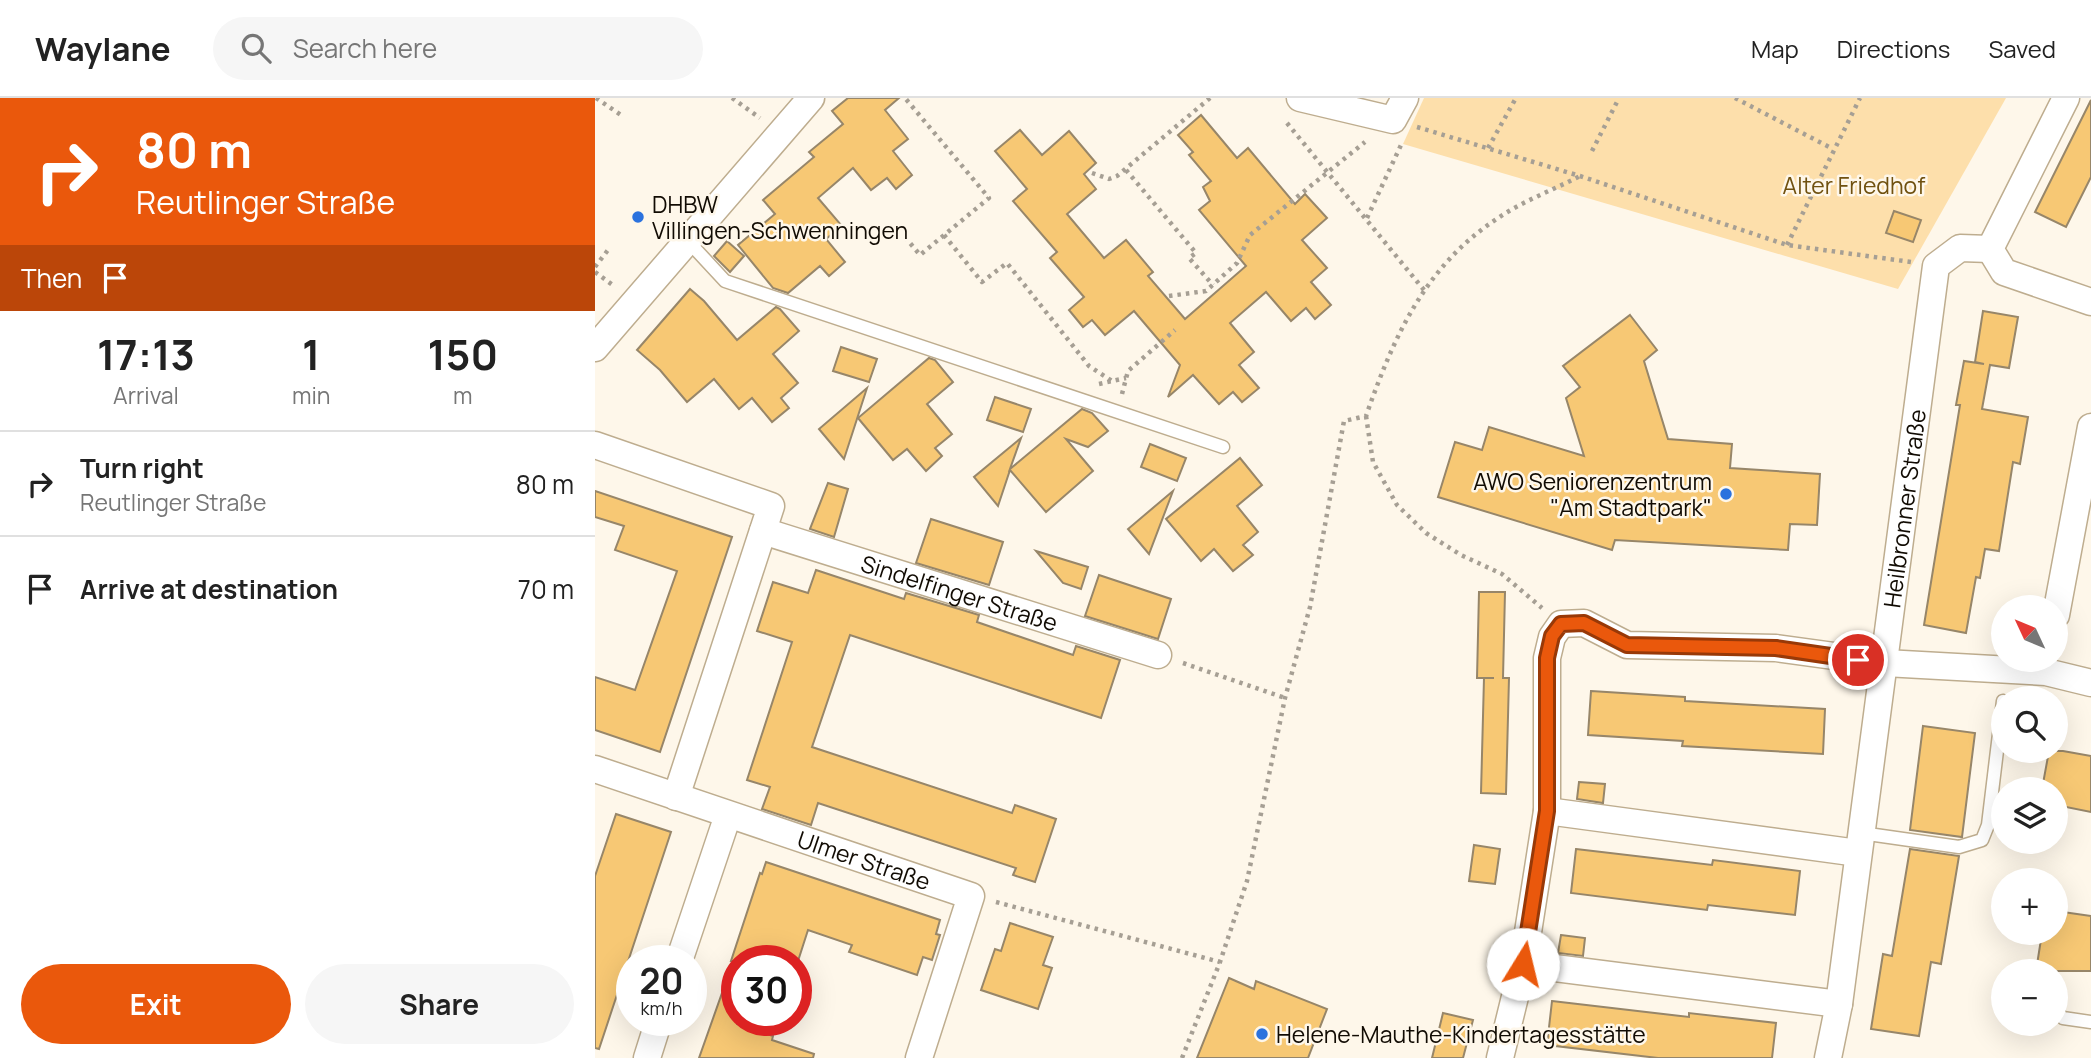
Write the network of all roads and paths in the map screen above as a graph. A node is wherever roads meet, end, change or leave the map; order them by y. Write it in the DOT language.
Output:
graph roads {
  1 [pos="596,98"];
  2 [pos="732,98"];
  3 [pos="811,98"];
  4 [pos="905,98"];
  5 [pos="1210,98"];
  6 [pos="1300,98"];
  7 [pos="1516,98"];
  8 [pos="1619,98"];
  9 [pos="1735,98"];
  10 [pos="1860,98"];
  11 [pos="2066,98"];
  12 [pos="1403,114"];
  13 [pos="624,117"];
  14 [pos="1284,119"];
  15 [pos="781,132"];
  16 [pos="1487,148"];
  17 [pos="1833,149"];
  18 [pos="1592,151"];
  19 [pos="1126,170"];
  20 [pos="1328,171"];
  21 [pos="1092,173"];
  22 [pos="1580,176"];
  23 [pos="1367,218"];
  24 [pos="944,235"];
  25 [pos="905,237"];
  26 [pos="687,240"];
  27 [pos="1787,244"];
  28 [pos="1990,249"];
  29 [pos="608,250"];
  30 [pos="1936,266"];
  31 [pos="595,267"];
  32 [pos="1213,285"];
  33 [pos="1425,290"];
  34 [pos="1169,296"];
  35 [pos="2091,302"];
  36 [pos="1175,330"];
  37 [pos="595,348"];
  38 [pos="1112,381"];
  39 [pos="1117,412"];
  40 [pos="1366,416"];
  41 [pos="2091,427"];
  42 [pos="595,445"];
  43 [pos="1223,447"];
  44 [pos="763,531"];
  45 [pos="2060,595"];
  46 [pos="1561,624"];
  47 [pos="1158,655"];
  48 [pos="1885,663"];
  49 [pos="1991,665"];
  50 [pos="2063,672"];
  51 [pos="2091,683"];
  52 [pos="1285,698"];
  53 [pos="1996,763"];
  54 [pos="595,769"];
  55 [pos="676,796"];
  56 [pos="1547,811"];
  57 [pos="728,815"];
  58 [pos="1860,843"];
  59 [pos="971,896"];
  60 [pos="684,945"];
  61 [pos="1220,962"];
  62 [pos="1523,964"];
  63 [pos="1839,1004"];
  64 [pos="2068,1019"];
  65 [pos="2091,1022"];
  66 [pos="654,1036"];
  67 [pos="647,1058"];
  68 [pos="919,1058"];
  69 [pos="1182,1058"];
  70 [pos="1500,1058"];
  71 [pos="1828,1058"];
  1 -- 13 [label="path"];
  2 -- 15 [label="path"];
  3 -- 15 [label="street"];
  4 -- 24 [label="path"];
  5 -- 19 [label="path"];
  6 -- 12 [label="street"];
  7 -- 16 [label="path"];
  8 -- 18 [label="path"];
  9 -- 17 [label="path"];
  10 -- 17 [label="path"];
  11 -- 28 [label="street"];
  12 -- 16 [label="path"];
  12 -- 20 [label="path"];
  12 -- 23 [label="path"];
  14 -- 20 [label="path"];
  15 -- 26 [label="street"];
  16 -- 22 [label="path"];
  17 -- 27 [label="path"];
  19 -- 21 [label="path"];
  19 -- 32 [label="path"];
  20 -- 23 [label="path"];
  20 -- 32 [label="path"];
  22 -- 27 [label="path"];
  22 -- 33 [label="path"];
  23 -- 33 [label="path"];
  24 -- 25 [label="path"];
  24 -- 38 [label="path"];
  26 -- 37 [label="street"];
  26 -- 39 [label="lane"];
  27 -- 30 [label="path"];
  28 -- 30 [label="street"];
  28 -- 35 [label="street"];
  29 -- 31 [label="path"];
  30 -- 48 [label="street, Heilbronner Straße"];
  32 -- 34 [label="path"];
  33 -- 40 [label="path"];
  36 -- 39 [label="path"];
  39 -- 43 [label="lane"];
  40 -- 46 [label="path"];
  40 -- 52 [label="path"];
  41 -- 45 [label="street"];
  42 -- 44 [label="street"];
  44 -- 47 [label="street, Sindelfinger Straße"];
  44 -- 55 [label="street"];
  46 -- 48 [label="street"];
  46 -- 56 [label="street"];
  47 -- 52 [label="path"];
  48 -- 49 [label="street"];
  48 -- 58 [label="street, Heilbronner Straße"];
  50 -- 51 [label="street"];
  52 -- 61 [label="path"];
  53 -- 58 [label="lane"];
  54 -- 55 [label="street, Ulmer Straße"];
  55 -- 57 [label="street, Ulmer Straße"];
  56 -- 58 [label="street"];
  56 -- 62 [label="street"];
  57 -- 59 [label="street, Ulmer Straße"];
  57 -- 60 [label="street"];
  58 -- 63 [label="street, Heilbronner Straße"];
  59 -- 61 [label="path"];
  59 -- 68 [label="street"];
  61 -- 69 [label="path"];
  62 -- 63 [label="street"];
  62 -- 70 [label="street"];
  63 -- 71 [label="street, Heilbronner Straße"];
  64 -- 65 [label="lane"];
  66 -- 67 [label="street"];
}
